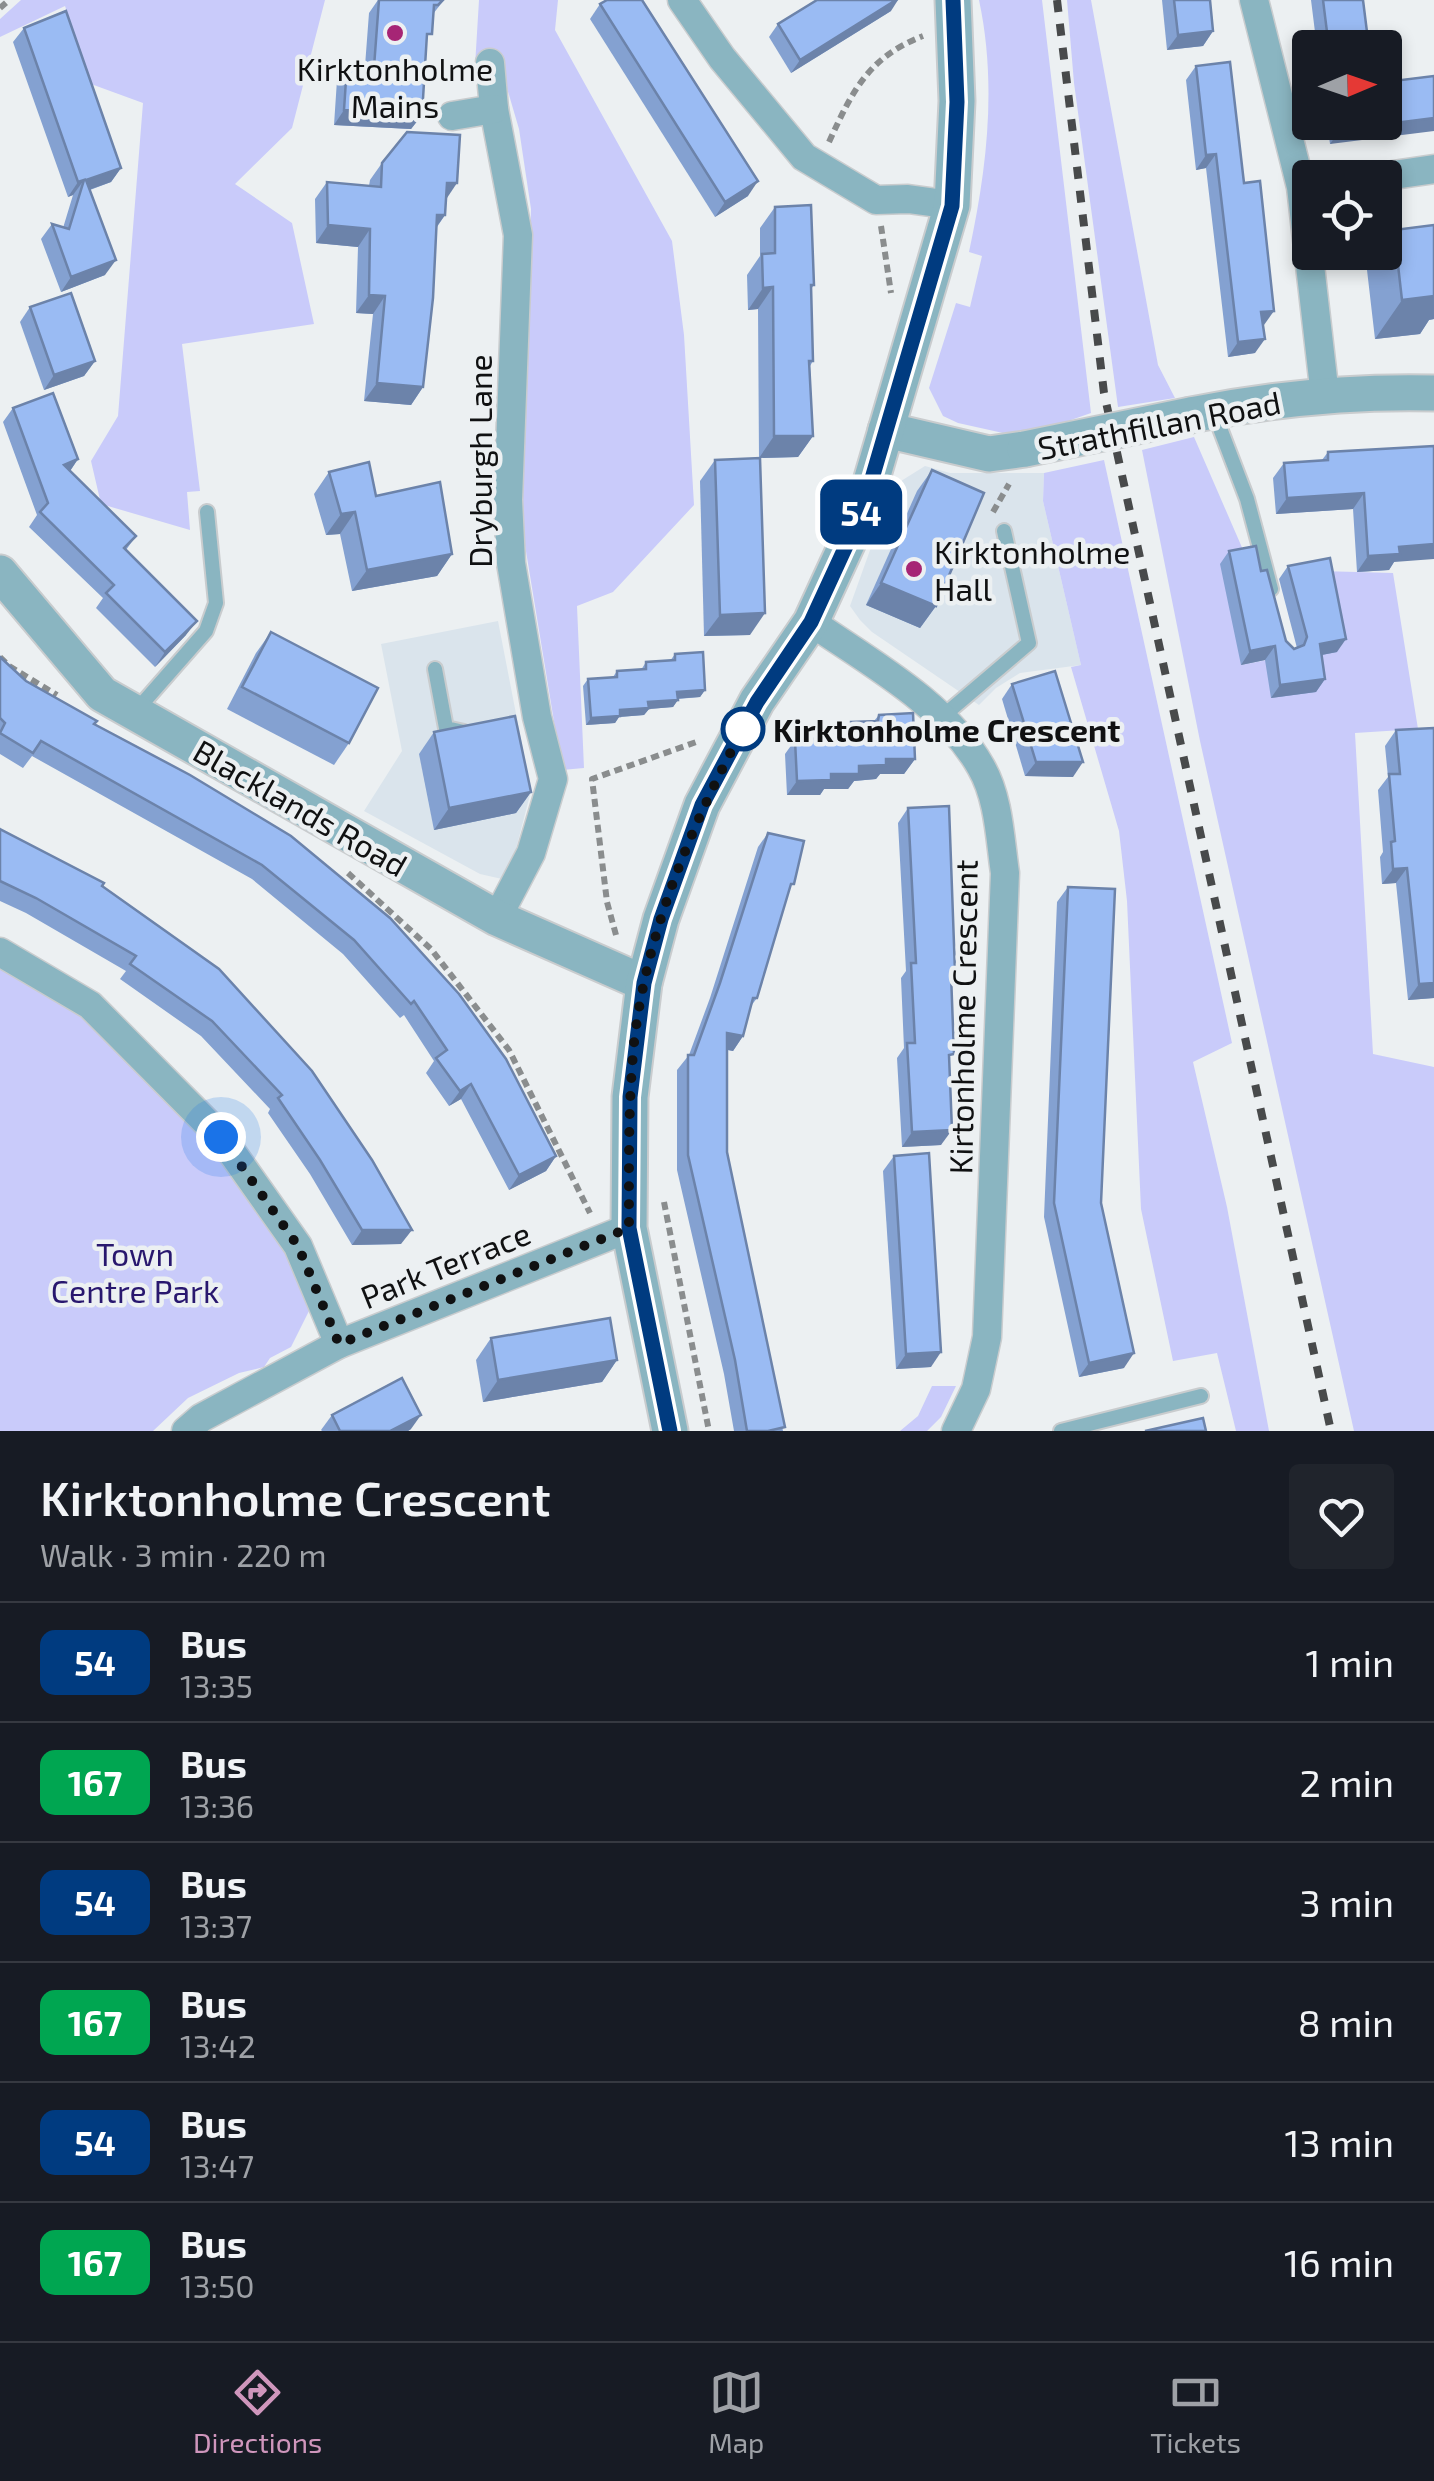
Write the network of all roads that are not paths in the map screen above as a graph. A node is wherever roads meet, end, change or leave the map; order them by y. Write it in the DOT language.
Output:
graph roads {
  1 [pos="682,0"];
  2 [pos="1254,0"];
  3 [pos="954,14"];
  4 [pos="490,63"];
  5 [pos="494,110"];
  6 [pos="452,116"];
  7 [pos="1298,160"];
  8 [pos="1434,169"];
  9 [pos="1402,174"];
  10 [pos="952,206"];
  11 [pos="1314,270"];
  12 [pos="1434,393"];
  13 [pos="1325,396"];
  14 [pos="1202,412"];
  15 [pos="886,430"];
  16 [pos="208,512"];
  17 [pos="1004,530"];
  18 [pos="0,573"];
  19 [pos="1277,614"];
  20 [pos="811,622"];
  21 [pos="435,668"];
  22 [pos="134,712"];
  23 [pos="942,718"];
  24 [pos="482,729"];
  25 [pos="497,918"];
  26 [pos="0,952"];
  27 [pos="636,980"];
  28 [pos="615,1234"];
  29 [pos="339,1344"];
  30 [pos="1202,1396"];
  31 [pos="199,1427"];
  32 [pos="962,1429"];
  33 [pos="670,1431"];
  34 [pos="1061,1431"];
  1 -- 10 [label="street"];
  2 -- 7 [label="street"];
  3 -- 10 [label="street"];
  4 -- 5 [label="street, Dryburgh Lane"];
  5 -- 6 [label="street"];
  5 -- 25 [label="street, Dryburgh Lane"];
  8 -- 9 [label="street"];
  10 -- 15 [label="street"];
  11 -- 13 [label="street"];
  12 -- 13 [label="street, Strathfillan Road"];
  13 -- 14 [label="street, Strathfillan Road"];
  14 -- 15 [label="street, Strathfillan Road, bridge"];
  14 -- 19 [label="lane"];
  15 -- 20 [label="street"];
  16 -- 22 [label="lane"];
  17 -- 23 [label="lane"];
  18 -- 22 [label="street, Blacklands Road"];
  20 -- 23 [label="street, Kirtonholme Crescent"];
  20 -- 27 [label="street"];
  21 -- 24 [label="lane"];
  22 -- 25 [label="street, Blacklands Road"];
  23 -- 32 [label="street, Kirtonholme Crescent"];
  25 -- 27 [label="street, Blacklands Road"];
  26 -- 29 [label="street"];
  27 -- 28 [label="street"];
  28 -- 29 [label="street, Park Terrace"];
  28 -- 33 [label="street"];
  29 -- 31 [label="street, Park Terrace"];
  30 -- 34 [label="lane"];
}
